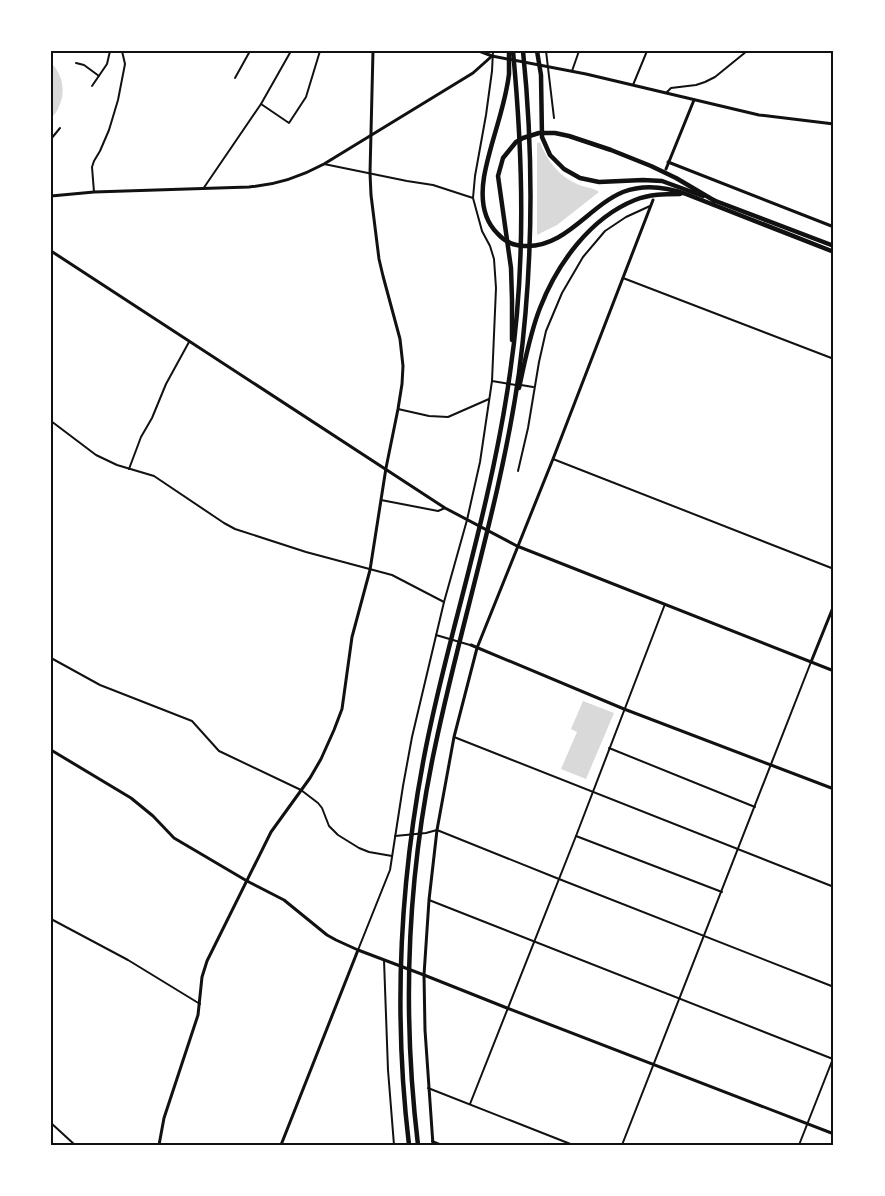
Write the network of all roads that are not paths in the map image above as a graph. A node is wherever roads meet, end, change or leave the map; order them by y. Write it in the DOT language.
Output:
graph roads {
  1 [pos="110,51"];
  2 [pos="122,51"];
  3 [pos="250,51"];
  4 [pos="291,51"];
  5 [pos="320,51"];
  6 [pos="373,51"];
  7 [pos="479,51"];
  8 [pos="493,51"];
  9 [pos="511,51"];
  10 [pos="523,51"];
  11 [pos="537,51"];
  12 [pos="546,51"];
  13 [pos="579,51"];
  14 [pos="647,51"];
  15 [pos="747,51"];
  16 [pos="492,56"];
  17 [pos="76,63"];
  18 [pos="547,67"];
  19 [pos="572,71"];
  20 [pos="99,76"];
  21 [pos="235,78"];
  22 [pos="633,85"];
  23 [pos="92,86"];
  24 [pos="666,93"];
  25 [pos="694,100"];
  26 [pos="261,104"];
  27 [pos="554,118"];
  28 [pos="834,124"];
  29 [pos="60,128"];
  30 [pos="371,135"];
  31 [pos="51,139"];
  32 [pos="668,162"];
  33 [pos="324,164"];
  34 [pos="666,169"];
  35 [pos="370,173"];
  36 [pos="203,189"];
  37 [pos="94,192"];
  38 [pos="686,194"];
  39 [pos="51,196"];
  40 [pos="473,198"];
  41 [pos="653,200"];
  42 [pos="715,201"];
  43 [pos="651,206"];
  44 [pos="834,227"];
  45 [pos="834,246"];
  46 [pos="51,251"];
  47 [pos="834,252"];
  48 [pos="623,278"];
  49 [pos="190,341"];
  50 [pos="834,359"];
  51 [pos="493,382"];
  52 [pos="533,387"];
  53 [pos="489,399"];
  54 [pos="398,409"];
  55 [pos="51,421"];
  56 [pos="501,429"];
  57 [pos="506,446"];
  58 [pos="553,459"];
  59 [pos="386,468"];
  60 [pos="129,469"];
  61 [pos="518,471"];
  62 [pos="381,500"];
  63 [pos="445,508"];
  64 [pos="467,520"];
  65 [pos="517,546"];
  66 [pos="834,569"];
  67 [pos="370,570"];
  68 [pos="444,602"];
  69 [pos="664,604"];
  70 [pos="834,605"];
  71 [pos="435,635"];
  72 [pos="471,645"];
  73 [pos="477,648"];
  74 [pos="51,658"];
  75 [pos="811,662"];
  76 [pos="834,671"];
  77 [pos="624,709"];
  78 [pos="454,737"];
  79 [pos="609,748"];
  80 [pos="51,750"];
  81 [pos="772,766"];
  82 [pos="834,789"];
  83 [pos="302,790"];
  84 [pos="592,792"];
  85 [pos="755,807"];
  86 [pos="437,830"];
  87 [pos="395,836"];
  88 [pos="576,836"];
  89 [pos="738,849"];
  90 [pos="392,856"];
  91 [pos="559,879"];
  92 [pos="247,881"];
  93 [pos="834,887"];
  94 [pos="722,892"];
  95 [pos="429,900"];
  96 [pos="51,919"];
  97 [pos="705,935"];
  98 [pos="533,943"];
  99 [pos="358,950"];
  100 [pos="387,960"];
  101 [pos="424,975"];
  102 [pos="834,987"];
  103 [pos="679,1000"];
  104 [pos="200,1004"];
  105 [pos="507,1008"];
  106 [pos="833,1058"];
  107 [pos="654,1064"];
  108 [pos="428,1088"];
  109 [pos="470,1104"];
  110 [pos="51,1123"];
  111 [pos="807,1124"];
  112 [pos="834,1134"];
  113 [pos="433,1143"];
  114 [pos="75,1145"];
  115 [pos="159,1145"];
  116 [pos="281,1145"];
  117 [pos="394,1145"];
  118 [pos="409,1145"];
  119 [pos="418,1145"];
  120 [pos="442,1145"];
  121 [pos="573,1145"];
  122 [pos="622,1145"];
  123 [pos="799,1145"];
  1 -- 20 [label="street"];
  2 -- 37 [label="street"];
  3 -- 21 [label="street"];
  4 -- 26 [label="street"];
  5 -- 26 [label="street"];
  6 -- 30 [label="street"];
  7 -- 16 [label="street"];
  8 -- 16 [label="street"];
  9 -- 38 [label="highway"];
  9 -- 56 [label="highway"];
  10 -- 57 [label="highway"];
  11 -- 42 [label="highway"];
  12 -- 18 [label="street"];
  13 -- 19 [label="street"];
  14 -- 22 [label="street"];
  15 -- 24 [label="street"];
  16 -- 18 [label="street"];
  16 -- 30 [label="street"];
  16 -- 40 [label="street"];
  17 -- 20 [label="street"];
  18 -- 19 [label="street"];
  18 -- 27 [label="street"];
  19 -- 22 [label="street"];
  20 -- 23 [label="street"];
  22 -- 24 [label="street"];
  24 -- 25 [label="street"];
  25 -- 28 [label="street"];
  25 -- 32 [label="street"];
  26 -- 36 [label="street"];
  29 -- 31 [label="street"];
  30 -- 33 [label="street"];
  30 -- 35 [label="street"];
  32 -- 34 [label="street"];
  32 -- 44 [label="street"];
  33 -- 35 [label="street"];
  33 -- 36 [label="street"];
  35 -- 40 [label="street"];
  35 -- 54 [label="street"];
  36 -- 37 [label="street"];
  37 -- 39 [label="street"];
  38 -- 47 [label="highway"];
  38 -- 57 [label="highway"];
  40 -- 51 [label="street"];
  41 -- 43 [label="street"];
  42 -- 45 [label="highway"];
  42 -- 56 [label="highway"];
  43 -- 48 [label="street"];
  43 -- 52 [label="street"];
  46 -- 49 [label="street"];
  48 -- 50 [label="street"];
  48 -- 58 [label="street"];
  49 -- 59 [label="street"];
  49 -- 60 [label="street"];
  51 -- 52 [label="street"];
  51 -- 53 [label="street"];
  52 -- 61 [label="street"];
  53 -- 54 [label="street"];
  53 -- 64 [label="street"];
  54 -- 59 [label="street"];
  55 -- 60 [label="street"];
  56 -- 118 [label="highway"];
  57 -- 119 [label="highway"];
  58 -- 65 [label="street"];
  58 -- 66 [label="street"];
  59 -- 62 [label="street"];
  59 -- 63 [label="street"];
  60 -- 67 [label="street"];
  62 -- 63 [label="street"];
  62 -- 67 [label="street"];
  63 -- 64 [label="street"];
  64 -- 65 [label="street"];
  64 -- 68 [label="street"];
  65 -- 69 [label="street"];
  65 -- 73 [label="street"];
  67 -- 68 [label="street"];
  67 -- 83 [label="street"];
  68 -- 71 [label="street"];
  69 -- 75 [label="street"];
  69 -- 77 [label="street"];
  70 -- 75 [label="street"];
  71 -- 72 [label="street"];
  71 -- 87 [label="street"];
  72 -- 73 [label="street"];
  73 -- 77 [label="street"];
  73 -- 78 [label="street"];
  74 -- 83 [label="street"];
  75 -- 76 [label="street"];
  75 -- 81 [label="street"];
  77 -- 79 [label="street"];
  77 -- 81 [label="street"];
  78 -- 84 [label="street"];
  78 -- 86 [label="street"];
  79 -- 84 [label="street"];
  79 -- 85 [label="street"];
  80 -- 92 [label="street"];
  81 -- 82 [label="street"];
  81 -- 85 [label="street"];
  83 -- 90 [label="street"];
  83 -- 92 [label="street"];
  84 -- 88 [label="street"];
  84 -- 89 [label="street"];
  85 -- 89 [label="street"];
  86 -- 87 [label="street"];
  86 -- 91 [label="street"];
  86 -- 95 [label="street"];
  87 -- 90 [label="street"];
  88 -- 91 [label="street"];
  88 -- 94 [label="street"];
  89 -- 93 [label="street"];
  89 -- 94 [label="street"];
  90 -- 99 [label="street"];
  91 -- 97 [label="street"];
  91 -- 98 [label="street"];
  92 -- 99 [label="street"];
  92 -- 104 [label="street"];
  94 -- 97 [label="street"];
  95 -- 98 [label="street"];
  95 -- 101 [label="street"];
  96 -- 104 [label="street"];
  97 -- 102 [label="street"];
  97 -- 103 [label="street"];
  98 -- 103 [label="street"];
  98 -- 105 [label="street"];
  99 -- 100 [label="street"];
  99 -- 116 [label="street"];
  100 -- 101 [label="street"];
  100 -- 117 [label="street"];
  101 -- 105 [label="street"];
  101 -- 108 [label="street"];
  103 -- 106 [label="street"];
  103 -- 107 [label="street"];
  104 -- 115 [label="street"];
  105 -- 107 [label="street"];
  105 -- 109 [label="street"];
  106 -- 111 [label="street"];
  107 -- 111 [label="street"];
  107 -- 122 [label="street"];
  108 -- 109 [label="street"];
  108 -- 113 [label="street"];
  109 -- 121 [label="street"];
  110 -- 114 [label="street"];
  111 -- 112 [label="street"];
  111 -- 123 [label="street"];
  113 -- 120 [label="street"];
}
